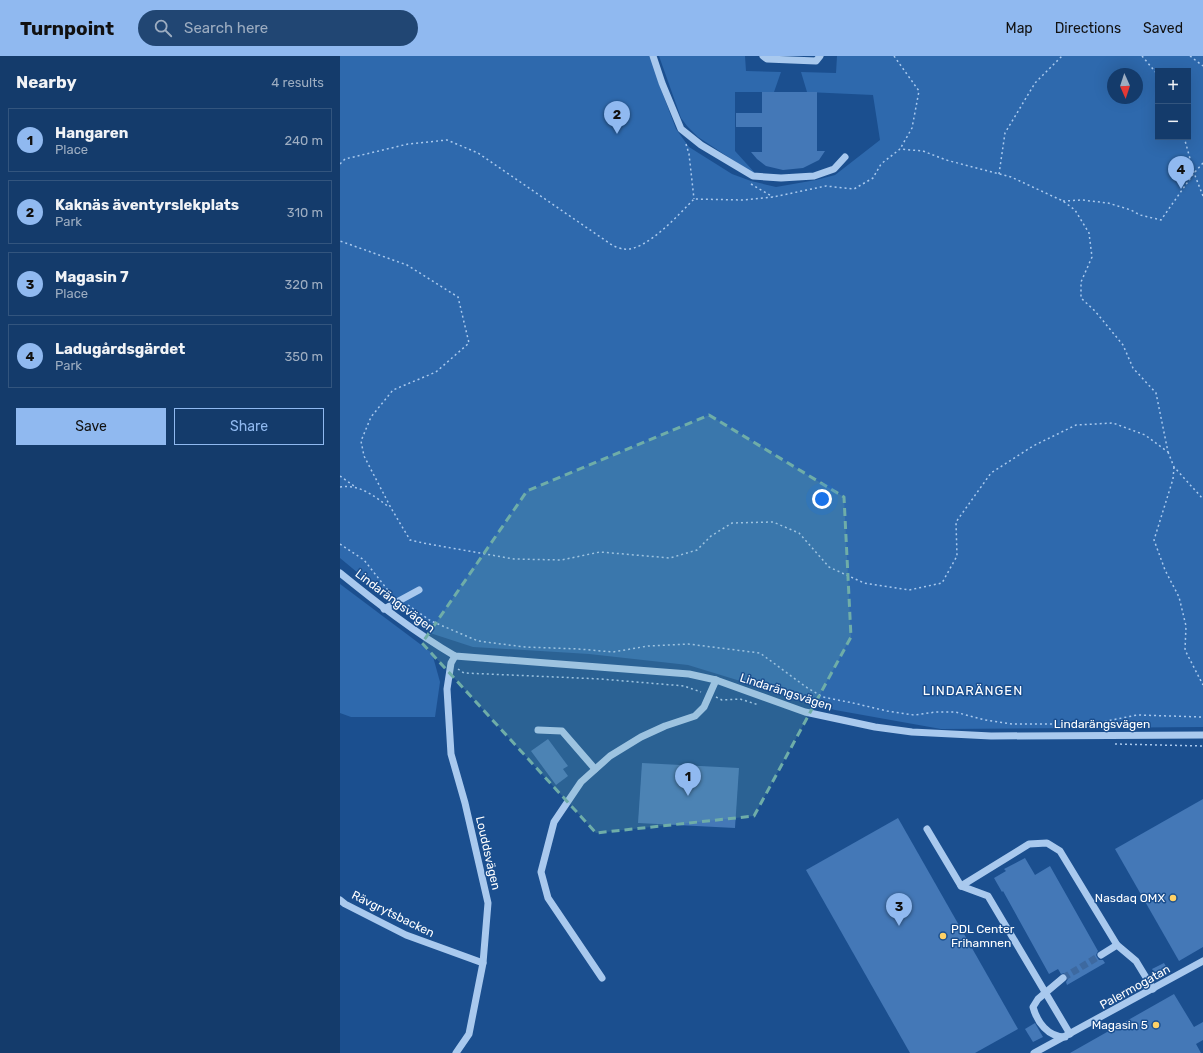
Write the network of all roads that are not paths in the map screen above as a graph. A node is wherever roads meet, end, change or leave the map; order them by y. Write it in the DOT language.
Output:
graph roads {
  1 [pos="653,56"];
  2 [pos="763,56"];
  3 [pos="820,56"];
  4 [pos="845,157"];
  5 [pos="340,573"];
  6 [pos="419,590"];
  7 [pos="384,609"];
  8 [pos="455,656"];
  9 [pos="716,680"];
  10 [pos="538,730"];
  11 [pos="1203,735"];
  12 [pos="595,769"];
  13 [pos="927,830"];
  14 [pos="961,886"];
  15 [pos="340,900"];
  16 [pos="1117,946"];
  17 [pos="1101,955"];
  18 [pos="1203,961"];
  19 [pos="483,963"];
  20 [pos="602,978"];
  21 [pos="1063,978"];
  22 [pos="1153,989"];
  23 [pos="1046,993"];
  24 [pos="1068,1035"];
  25 [pos="456,1053"];
  26 [pos="1034,1053"];
  1 -- 4 [label="street"];
  2 -- 3 [label="street"];
  5 -- 7 [label="street, Lindarängsvägen"];
  6 -- 7 [label="street"];
  7 -- 8 [label="street, Lindarängsvägen"];
  8 -- 9 [label="street, Lindarängsvägen"];
  8 -- 19 [label="street, Louddsvägen"];
  9 -- 11 [label="street, Lindarängsvägen"];
  9 -- 12 [label="street"];
  10 -- 12 [label="street"];
  12 -- 20 [label="street"];
  13 -- 14 [label="street"];
  14 -- 16 [label="street"];
  14 -- 23 [label="street"];
  15 -- 19 [label="street, Rävgrytsbacken"];
  16 -- 17 [label="street"];
  16 -- 22 [label="street"];
  18 -- 22 [label="street, Palermogatan"];
  19 -- 25 [label="street, Louddsvägen"];
  21 -- 23 [label="street"];
  22 -- 24 [label="street, Palermogatan"];
  23 -- 24 [label="street"];
  23 -- 24 [label="street"];
  24 -- 26 [label="street, Palermogatan"];
}
